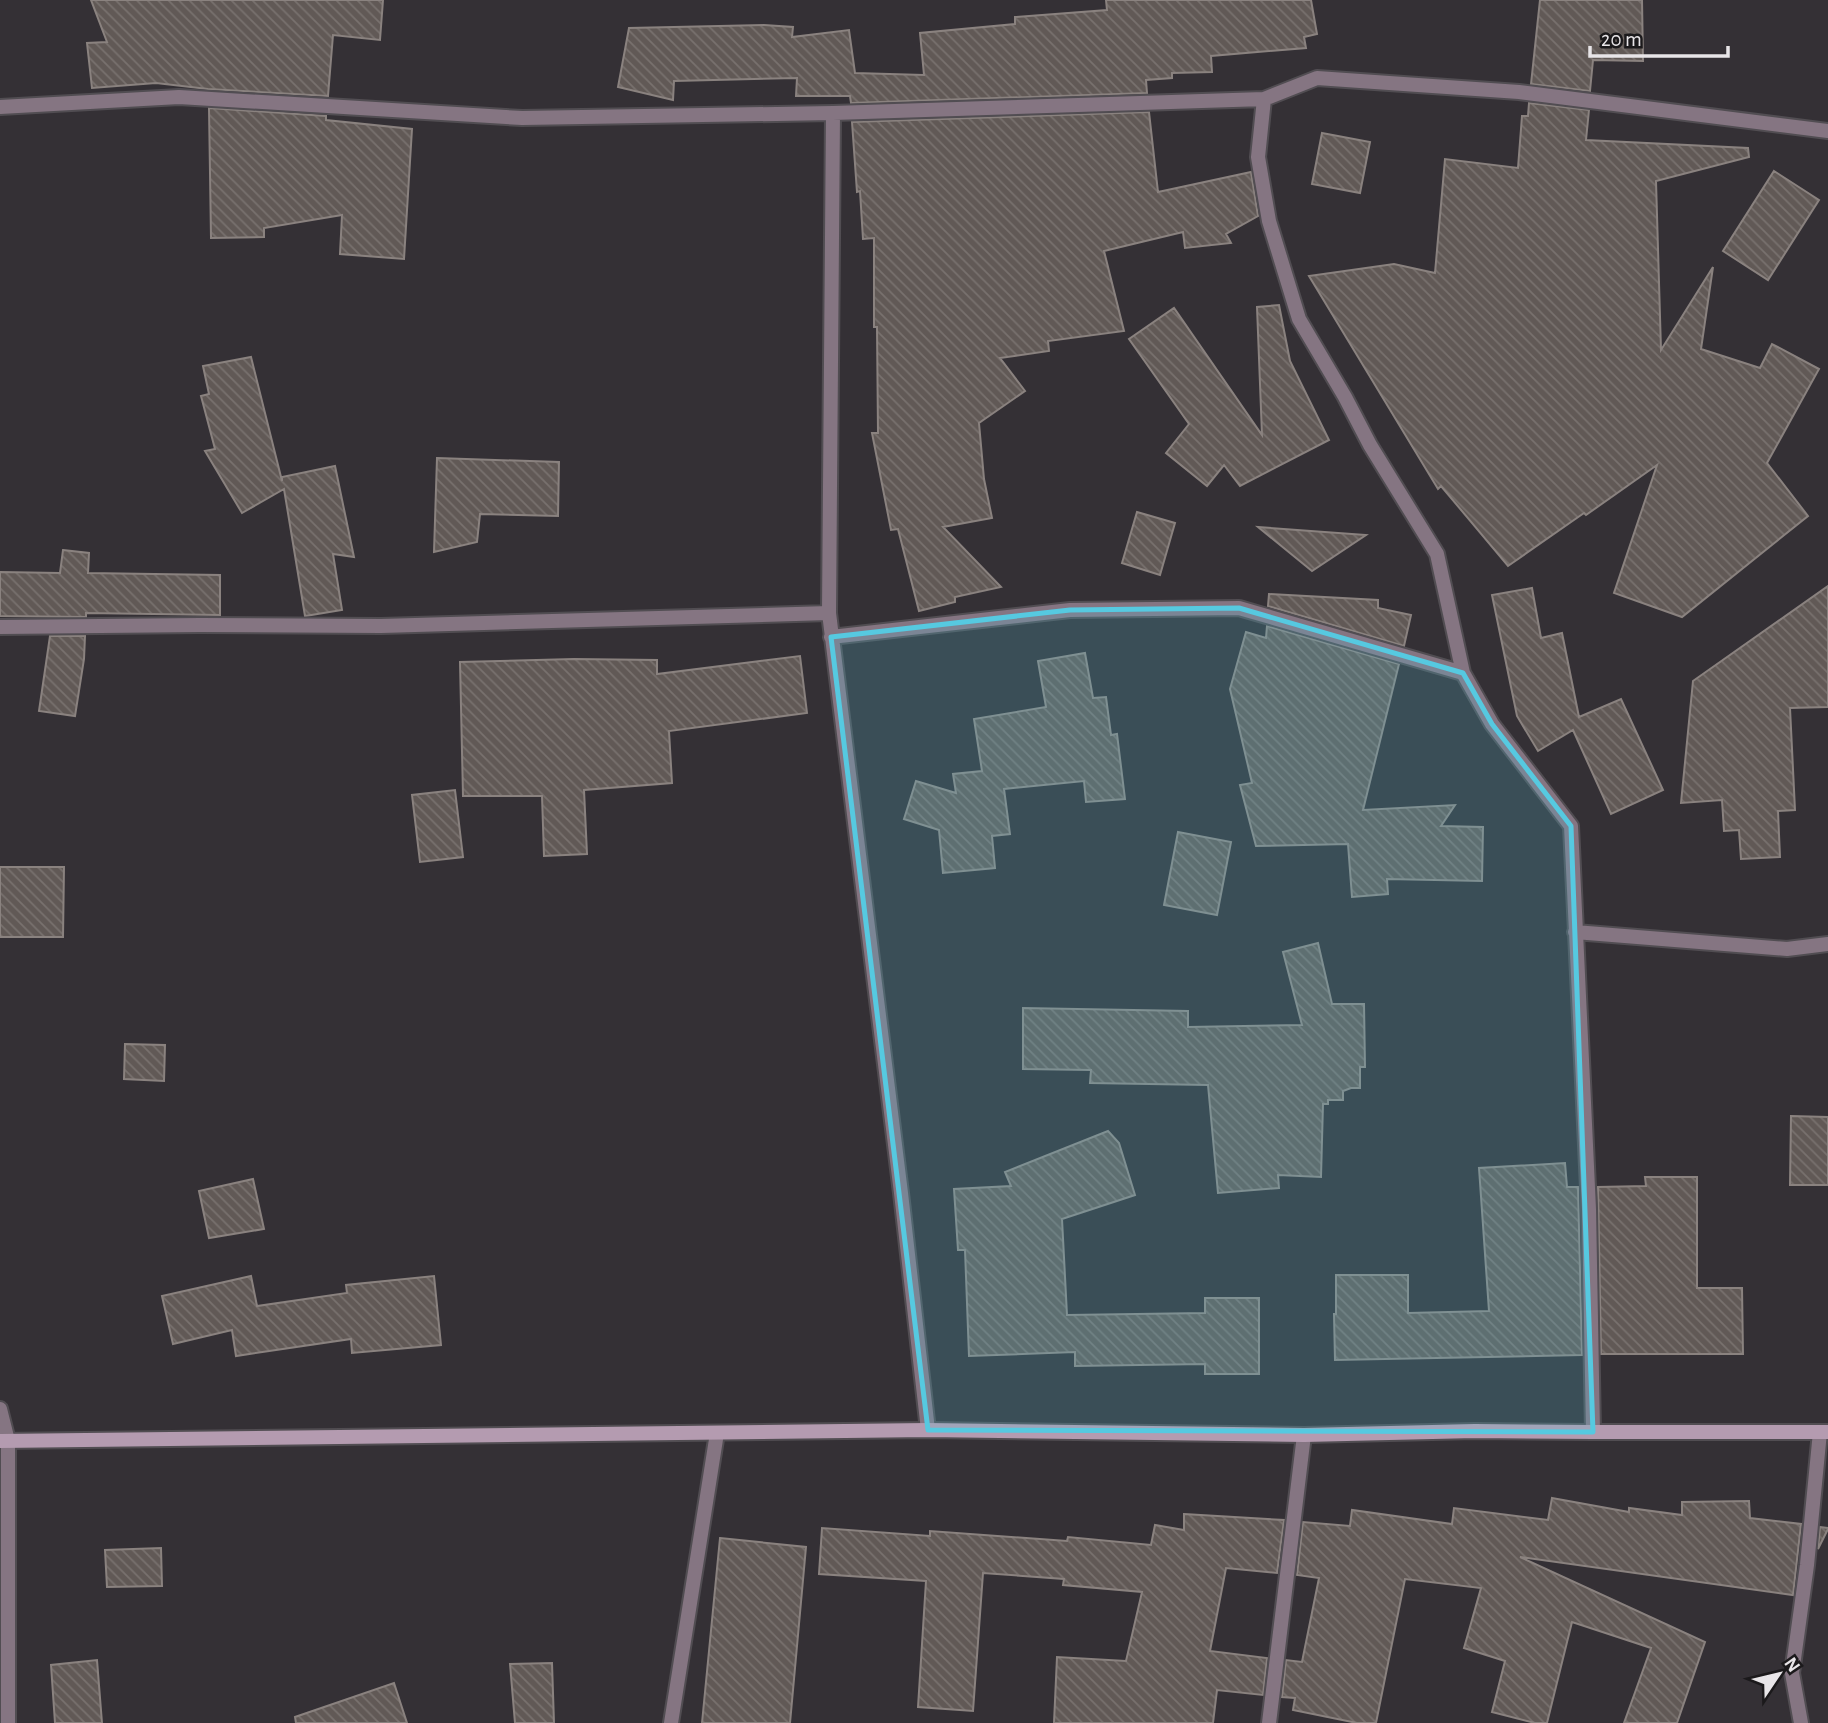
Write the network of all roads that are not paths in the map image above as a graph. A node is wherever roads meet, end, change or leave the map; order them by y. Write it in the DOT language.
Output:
graph roads {
  1 [pos="1264,99"];
  2 [pos="0,107"];
  3 [pos="833,113"];
  4 [pos="1828,131"];
  5 [pos="829,612"];
  6 [pos="0,627"];
  7 [pos="831,637"];
  8 [pos="1463,673"];
  9 [pos="1575,932"];
  10 [pos="1828,944"];
  11 [pos="0,1409"];
  12 [pos="928,1430"];
  13 [pos="1824,1432"];
  14 [pos="717,1433"];
  15 [pos="1593,1433"];
  16 [pos="1304,1435"];
  17 [pos="4,1441"];
  18 [pos="8,1723"];
  19 [pos="671,1723"];
  20 [pos="1269,1723"];
  21 [pos="1801,1723"];
  1 -- 3 [label="street"];
  1 -- 4 [label="street"];
  1 -- 8 [label="street"];
  2 -- 3 [label="street"];
  3 -- 5 [label="street"];
  5 -- 6 [label="street"];
  5 -- 7 [label="street"];
  7 -- 8 [label="street"];
  7 -- 12 [label="street"];
  8 -- 9 [label="street"];
  9 -- 10 [label="street"];
  9 -- 15 [label="street"];
  11 -- 17 [label="street"];
  12 -- 14 [label="main road"];
  12 -- 16 [label="main road"];
  13 -- 15 [label="main road"];
  13 -- 21 [label="street"];
  14 -- 17 [label="main road"];
  14 -- 19 [label="street"];
  15 -- 16 [label="main road"];
  16 -- 20 [label="street"];
  17 -- 18 [label="street"];
}
